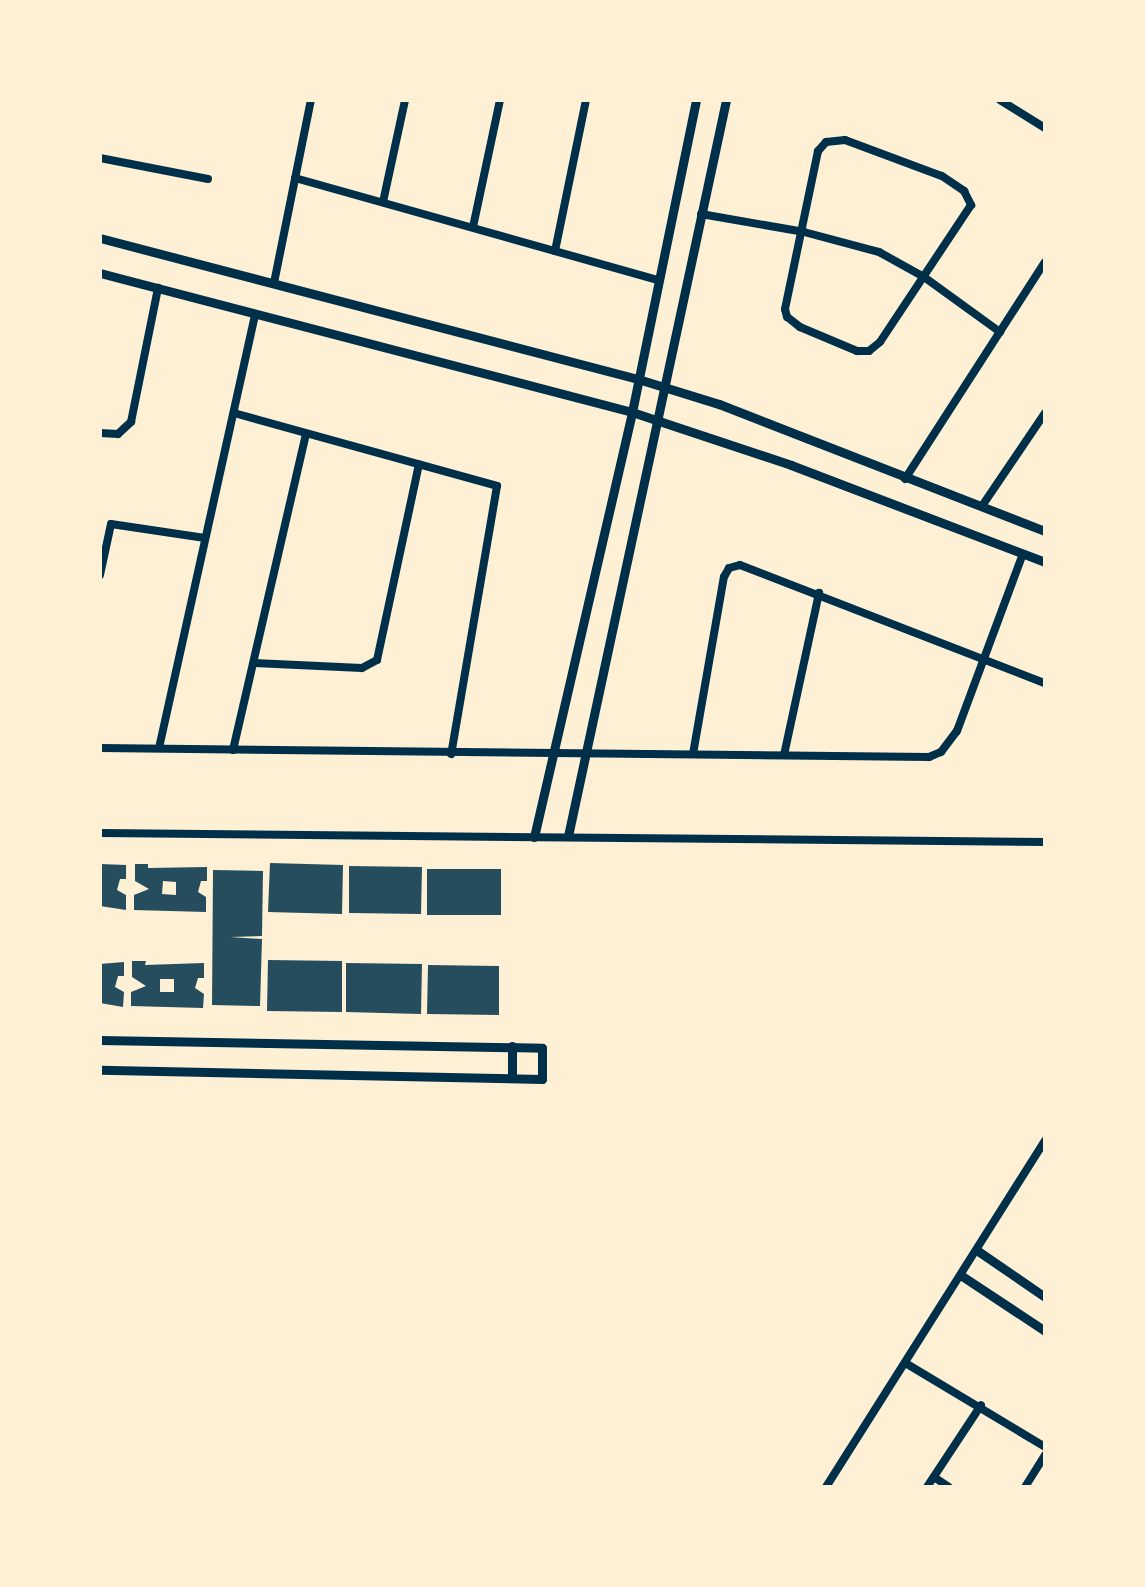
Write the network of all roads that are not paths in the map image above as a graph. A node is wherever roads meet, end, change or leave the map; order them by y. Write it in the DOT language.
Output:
graph roads {
  1 [pos="311,100"];
  2 [pos="405,100"];
  3 [pos="500,100"];
  4 [pos="586,100"];
  5 [pos="696,100"];
  6 [pos="726,100"];
  7 [pos="1000,100"];
  8 [pos="1045,128"];
  9 [pos="100,158"];
  10 [pos="295,178"];
  11 [pos="208,179"];
  12 [pos="382,202"];
  13 [pos="701,214"];
  14 [pos="473,228"];
  15 [pos="804,232"];
  16 [pos="100,238"];
  17 [pos="555,250"];
  18 [pos="1045,262"];
  19 [pos="100,272"];
  20 [pos="924,277"];
  21 [pos="659,280"];
  22 [pos="274,284"];
  23 [pos="158,288"];
  24 [pos="255,314"];
  25 [pos="1000,332"];
  26 [pos="638,379"];
  27 [pos="666,388"];
  28 [pos="632,412"];
  29 [pos="234,413"];
  30 [pos="1045,413"];
  31 [pos="660,421"];
  32 [pos="100,433"];
  33 [pos="306,434"];
  34 [pos="419,464"];
  35 [pos="905,479"];
  36 [pos="982,506"];
  37 [pos="1045,531"];
  38 [pos="205,538"];
  39 [pos="1023,554"];
  40 [pos="1045,562"];
  41 [pos="100,575"];
  42 [pos="819,593"];
  43 [pos="983,658"];
  44 [pos="254,663"];
  45 [pos="1045,683"];
  46 [pos="100,748"];
  47 [pos="159,748"];
  48 [pos="233,750"];
  49 [pos="585,753"];
  50 [pos="451,754"];
  51 [pos="693,754"];
  52 [pos="552,756"];
  53 [pos="784,756"];
  54 [pos="100,833"];
  55 [pos="568,836"];
  56 [pos="534,837"];
  57 [pos="1045,842"];
  58 [pos="100,1040"];
  59 [pos="512,1046"];
  60 [pos="100,1070"];
  61 [pos="512,1078"];
  62 [pos="1045,1140"];
  63 [pos="978,1252"];
  64 [pos="962,1276"];
  65 [pos="1045,1297"];
  66 [pos="1045,1330"];
  67 [pos="907,1364"];
  68 [pos="981,1405"];
  69 [pos="1045,1447"];
  70 [pos="1045,1455"];
  71 [pos="934,1477"];
  72 [pos="826,1487"];
  73 [pos="927,1487"];
  74 [pos="949,1487"];
  75 [pos="1025,1487"];
  1 -- 10 [label="street"];
  2 -- 12 [label="street"];
  3 -- 14 [label="street"];
  4 -- 17 [label="street"];
  5 -- 21 [label="street"];
  6 -- 13 [label="street"];
  7 -- 8 [label="street"];
  9 -- 11 [label="street"];
  10 -- 12 [label="street"];
  10 -- 22 [label="street"];
  12 -- 14 [label="street"];
  13 -- 15 [label="street"];
  13 -- 27 [label="street"];
  14 -- 17 [label="street"];
  15 -- 20 [label="street"];
  15 -- 20 [label="street"];
  15 -- 20 [label="street"];
  16 -- 22 [label="street"];
  17 -- 21 [label="street"];
  18 -- 25 [label="street"];
  19 -- 23 [label="street"];
  20 -- 25 [label="street"];
  21 -- 26 [label="street"];
  22 -- 26 [label="street"];
  23 -- 24 [label="street"];
  23 -- 32 [label="street"];
  24 -- 28 [label="street"];
  24 -- 29 [label="street"];
  25 -- 35 [label="street"];
  26 -- 27 [label="street"];
  26 -- 28 [label="street"];
  27 -- 31 [label="street"];
  27 -- 35 [label="street"];
  28 -- 31 [label="street"];
  28 -- 52 [label="street"];
  29 -- 33 [label="street"];
  29 -- 38 [label="street"];
  30 -- 36 [label="street"];
  31 -- 39 [label="street"];
  31 -- 49 [label="street"];
  33 -- 34 [label="street"];
  33 -- 44 [label="street"];
  34 -- 44 [label="street"];
  34 -- 50 [label="street"];
  35 -- 36 [label="street"];
  36 -- 37 [label="street"];
  38 -- 41 [label="street"];
  38 -- 47 [label="street"];
  39 -- 40 [label="street"];
  39 -- 43 [label="street"];
  42 -- 43 [label="street"];
  42 -- 51 [label="street"];
  42 -- 53 [label="street"];
  43 -- 45 [label="street"];
  43 -- 53 [label="street"];
  44 -- 48 [label="street"];
  46 -- 47 [label="street"];
  47 -- 48 [label="street"];
  48 -- 50 [label="street"];
  49 -- 51 [label="street"];
  49 -- 52 [label="street"];
  49 -- 55 [label="street"];
  50 -- 52 [label="street"];
  51 -- 53 [label="street"];
  52 -- 56 [label="street"];
  54 -- 56 [label="street"];
  55 -- 56 [label="street"];
  55 -- 57 [label="street"];
  58 -- 59 [label="street"];
  59 -- 61 [label="street"];
  59 -- 61 [label="street"];
  60 -- 61 [label="street"];
  62 -- 63 [label="street"];
  63 -- 64 [label="street"];
  63 -- 65 [label="street"];
  64 -- 66 [label="street"];
  64 -- 67 [label="street"];
  67 -- 68 [label="street"];
  67 -- 72 [label="street"];
  68 -- 69 [label="street"];
  68 -- 71 [label="street"];
  70 -- 75 [label="street"];
  71 -- 73 [label="street"];
  71 -- 74 [label="street"];
}
